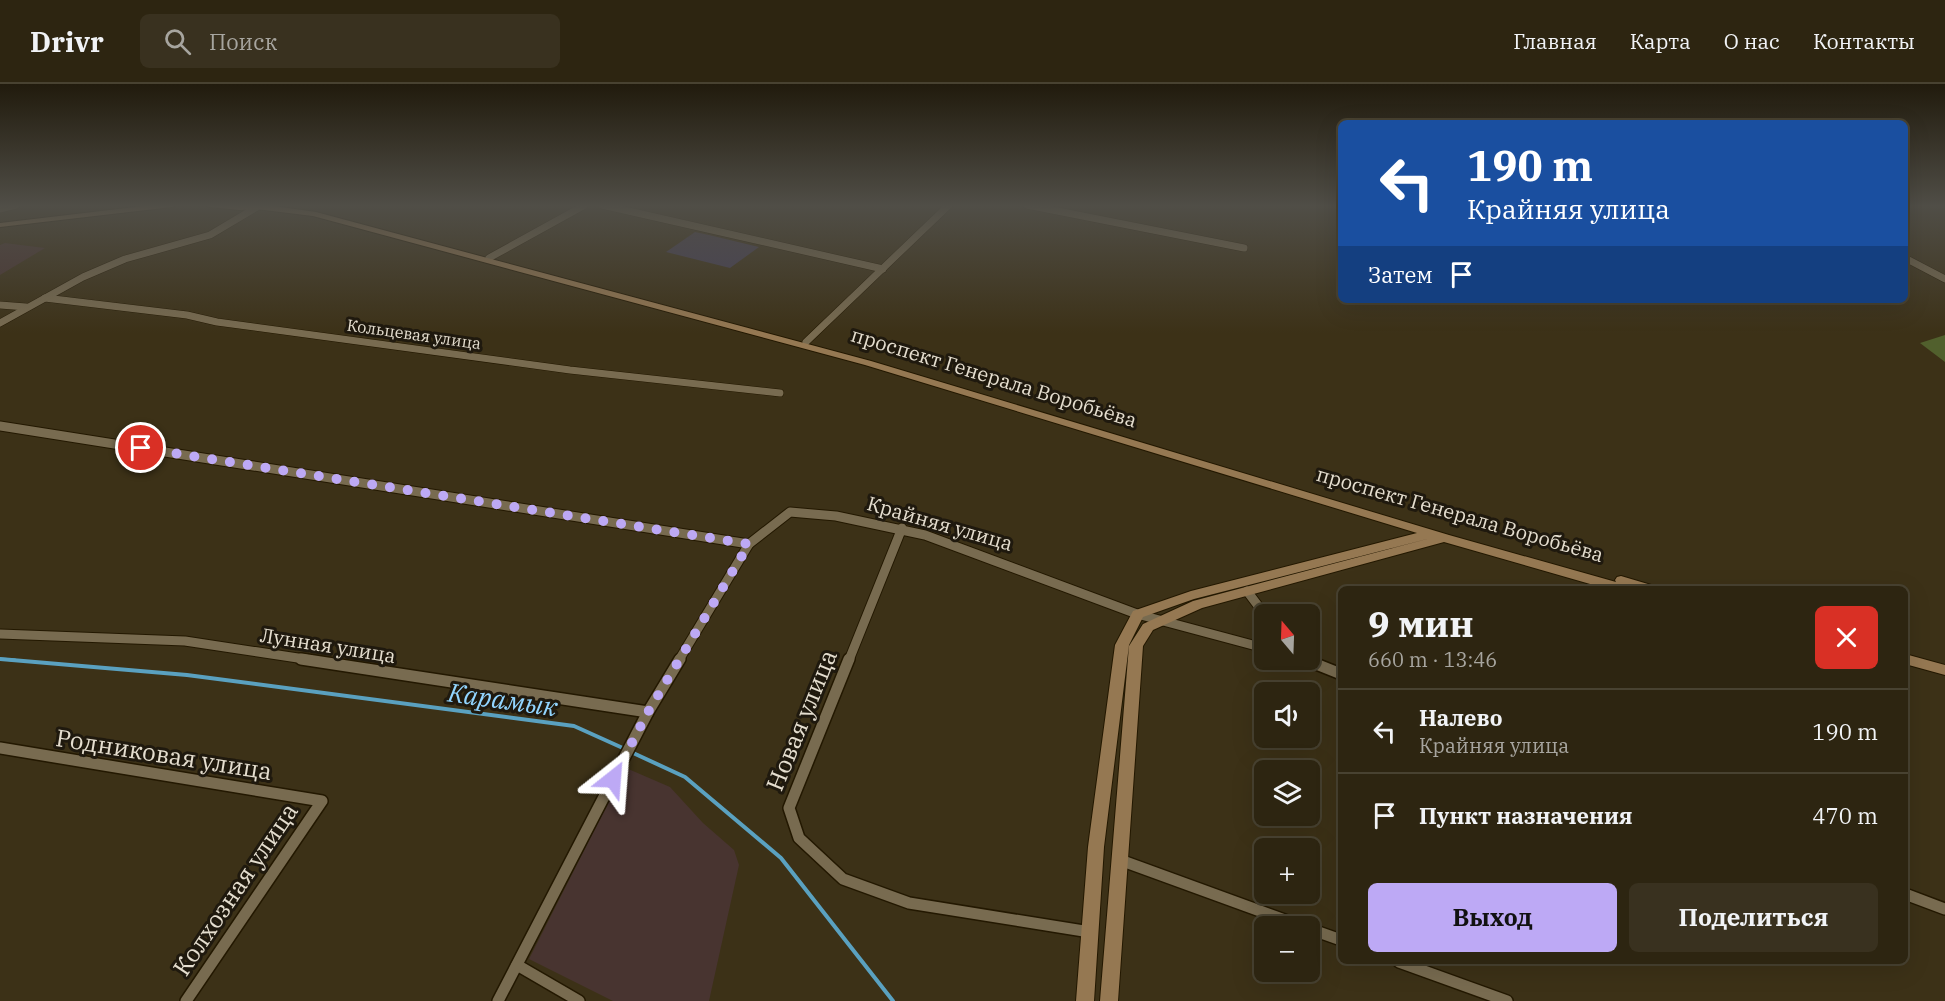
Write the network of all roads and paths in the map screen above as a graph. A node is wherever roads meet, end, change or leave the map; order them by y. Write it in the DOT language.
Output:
graph roads {
  1 [pos="167,248"];
  2 [pos="445,248"];
  3 [pos="450,248"];
  4 [pos="507,248"];
  5 [pos="790,248"];
  6 [pos="905,248"];
  7 [pos="1238,248"];
  8 [pos="1244,249"];
  9 [pos="489,258"];
  10 [pos="1908,260"];
  11 [pos="883,269"];
  12 [pos="1945,279"];
  13 [pos="45,298"];
  14 [pos="0,305"];
  15 [pos="26,307"];
  16 [pos="0,323"];
  17 [pos="806,342"];
  18 [pos="780,393"];
  19 [pos="0,426"];
  20 [pos="902,528"];
  21 [pos="1443,534"];
  22 [pos="749,544"];
  23 [pos="1615,586"];
  24 [pos="1639,586"];
  25 [pos="1247,591"];
  26 [pos="1257,604"];
  27 [pos="1138,614"];
  28 [pos="1162,621"];
  29 [pos="0,633"];
  30 [pos="1254,645"];
  31 [pos="1908,660"];
  32 [pos="1320,666"];
  33 [pos="1908,668"];
  34 [pos="1945,670"];
  35 [pos="1338,673"];
  36 [pos="1945,678"];
  37 [pos="648,712"];
  38 [pos="0,748"];
  39 [pos="322,801"];
  40 [pos="1120,860"];
  41 [pos="1908,895"];
  42 [pos="1945,909"];
  43 [pos="1274,916"];
  44 [pos="1090,932"];
  45 [pos="1320,933"];
  46 [pos="1338,939"];
  47 [pos="1405,964"];
  48 [pos="517,965"];
  49 [pos="186,1001"];
  50 [pos="498,1001"];
  51 [pos="579,1001"];
  52 [pos="1085,1001"];
  53 [pos="1109,1001"];
  54 [pos="1507,1001"];
  1 -- 13 [label="street"];
  2 -- 21 [label="main road, проспект Генерала Воробьёва"];
  3 -- 9 [label="main road, проспект Генерала Воробьёва"];
  4 -- 9 [label="street"];
  5 -- 11 [label="street"];
  6 -- 11 [label="street"];
  7 -- 8 [label="street"];
  9 -- 17 [label="main road, проспект Генерала Воробьёва"];
  10 -- 12 [label="street"];
  11 -- 17 [label="street"];
  13 -- 15 [label="street"];
  13 -- 18 [label="street, Кольцевая улица"];
  14 -- 15 [label="street"];
  15 -- 16 [label="street"];
  17 -- 21 [label="main road, проспект Генерала Воробьёва"];
  19 -- 22 [label="street"];
  20 -- 22 [label="street, Крайняя улица"];
  20 -- 27 [label="street, Крайняя улица"];
  20 -- 44 [label="street, Новая улица"];
  21 -- 23 [label="main road, проспект Генерала Воробьёва"];
  21 -- 24 [label="main road, проспект Генерала Воробьёва"];
  21 -- 25 [label="main road"];
  21 -- 27 [label="main road"];
  22 -- 37 [label="street"];
  25 -- 26 [label="street"];
  25 -- 28 [label="main road"];
  27 -- 28 [label="street, Крайняя улица"];
  27 -- 44 [label="main road"];
  28 -- 30 [label="street, Крайняя улица"];
  28 -- 40 [label="main road"];
  29 -- 37 [label="street, Лунная улица"];
  31 -- 34 [label="main road"];
  32 -- 35 [label="street"];
  33 -- 36 [label="main road"];
  37 -- 48 [label="street"];
  38 -- 39 [label="street, Родниковая улица"];
  39 -- 49 [label="street, Колхозная улица"];
  40 -- 43 [label="street"];
  40 -- 53 [label="main road"];
  41 -- 42 [label="street"];
  44 -- 52 [label="main road"];
  45 -- 46 [label="street"];
  47 -- 54 [label="street"];
  48 -- 50 [label="street"];
  48 -- 51 [label="street"];
}
